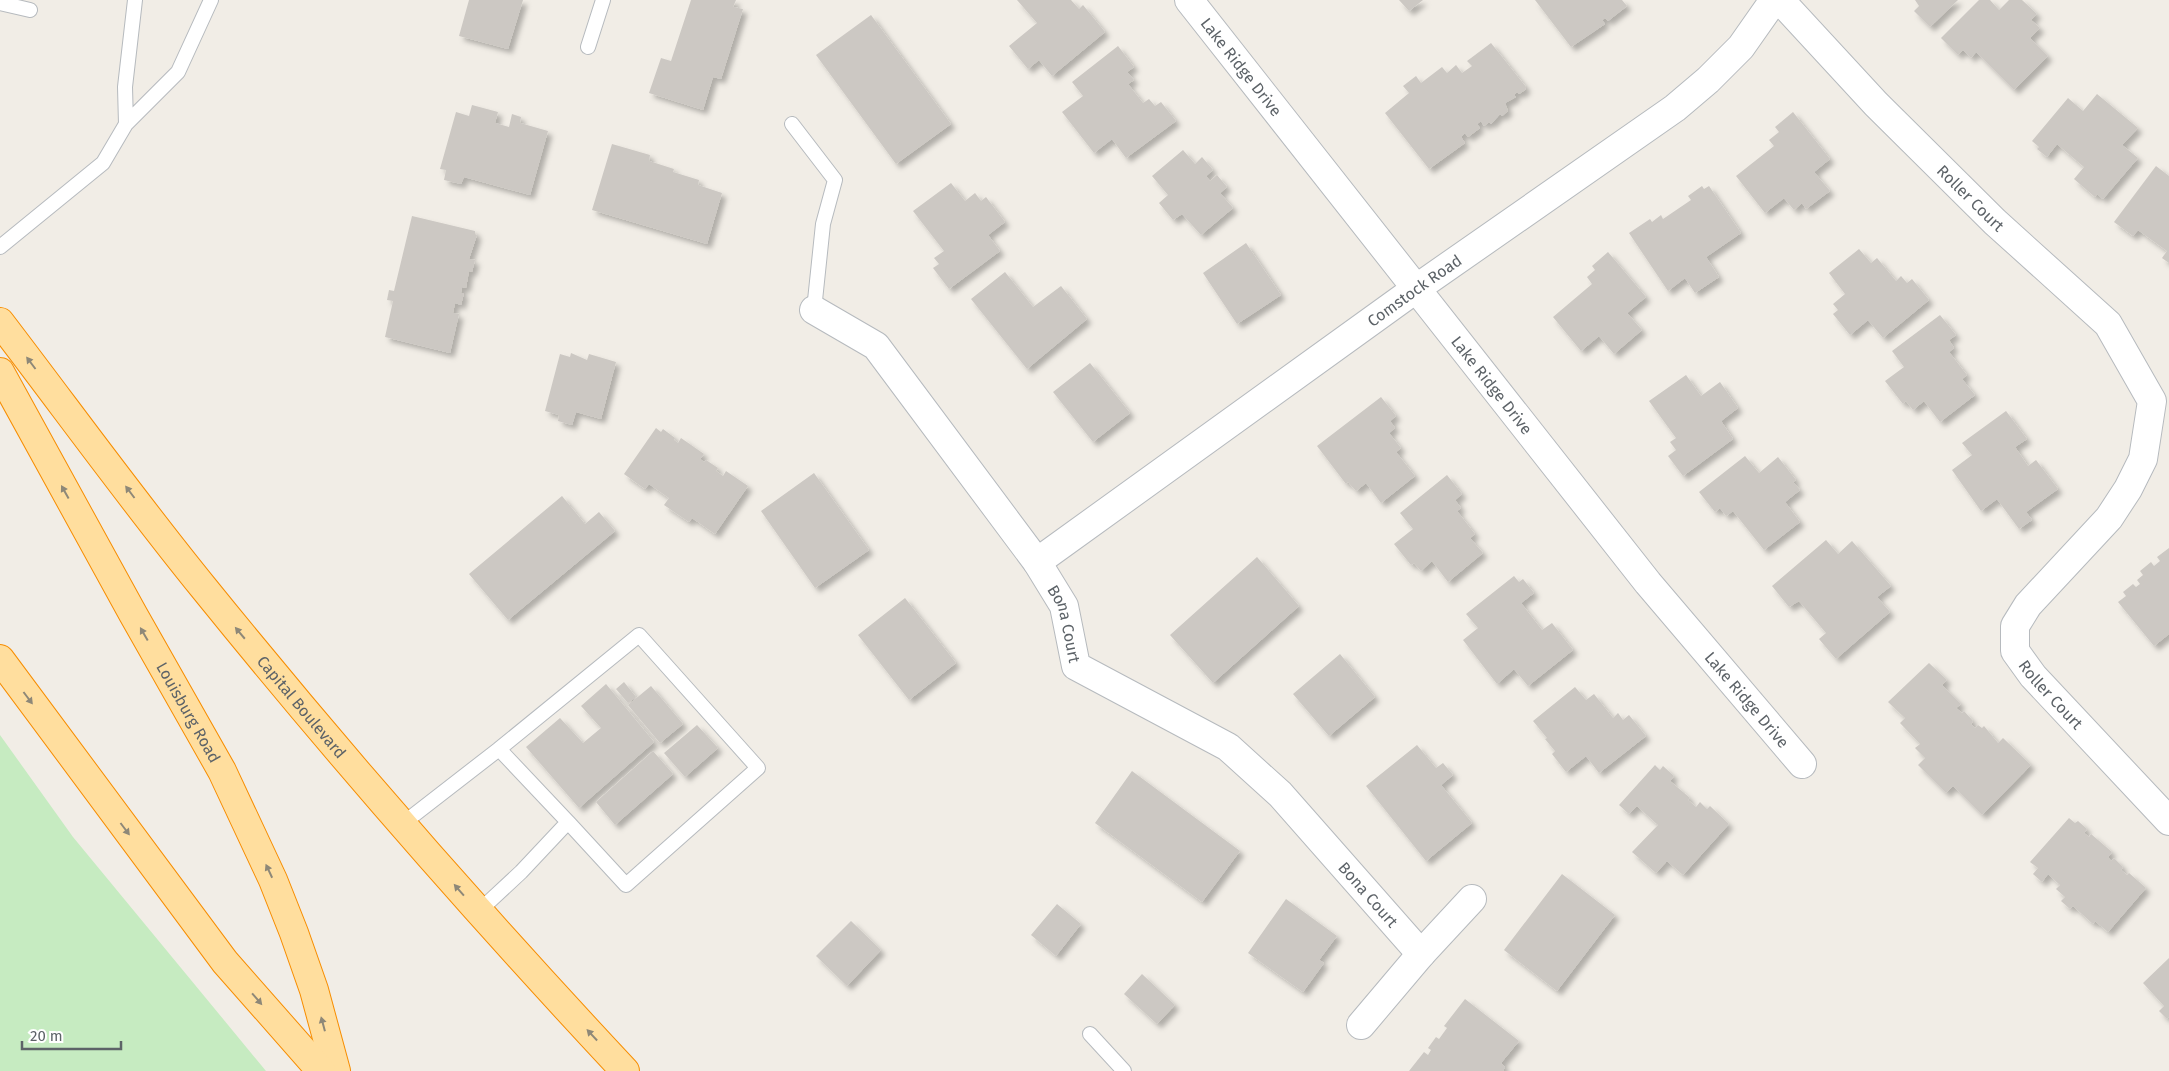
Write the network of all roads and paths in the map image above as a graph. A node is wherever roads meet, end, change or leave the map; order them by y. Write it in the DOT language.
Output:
graph roads {
  1 [pos="135,0"];
  2 [pos="211,0"];
  3 [pos="603,0"];
  4 [pos="1189,0"];
  5 [pos="1774,0"];
  6 [pos="1780,0"];
  7 [pos="0,2"];
  8 [pos="30,10"];
  9 [pos="588,47"];
  10 [pos="126,124"];
  11 [pos="792,124"];
  12 [pos="0,247"];
  13 [pos="1417,288"];
  14 [pos="814,310"];
  15 [pos="0,322"];
  16 [pos="0,372"];
  17 [pos="2160,402"];
  18 [pos="1037,562"];
  19 [pos="0,659"];
  20 [pos="499,749"];
  21 [pos="1802,764"];
  22 [pos="2169,821"];
  23 [pos="568,822"];
  24 [pos="401,825"];
  25 [pos="1472,899"];
  26 [pos="478,912"];
  27 [pos="1421,954"];
  28 [pos="1361,1025"];
  29 [pos="1090,1034"];
  30 [pos="321,1071"];
  31 [pos="336,1071"];
  32 [pos="625,1071"];
  33 [pos="1124,1071"];
  1 -- 10 [label="lane"];
  2 -- 10 [label="lane"];
  3 -- 9 [label="lane"];
  4 -- 13 [label="street, Lake Ridge Drive"];
  5 -- 13 [label="street, Comstock Road"];
  6 -- 17 [label="street, Roller Court"];
  7 -- 8 [label="lane"];
  10 -- 12 [label="lane"];
  11 -- 14 [label="lane"];
  13 -- 18 [label="street, Comstock Road"];
  13 -- 21 [label="street, Lake Ridge Drive"];
  14 -- 18 [label="street, Bona Court"];
  24 -- 15 [label="highway, Capital Boulevard, one-way"];
  31 -- 16 [label="highway, Louisburg Road, one-way"];
  17 -- 22 [label="street, Roller Court"];
  18 -- 27 [label="street, Bona Court"];
  19 -- 30 [label="highway, one-way"];
  20 -- 23 [label="lane"];
  20 -- 23 [label="lane"];
  20 -- 24 [label="lane"];
  23 -- 26 [label="lane"];
  26 -- 24 [label="highway, Capital Boulevard, one-way"];
  25 -- 27 [label="street"];
  32 -- 26 [label="highway, Capital Boulevard, one-way"];
  27 -- 28 [label="street"];
  29 -- 33 [label="lane"];
}
